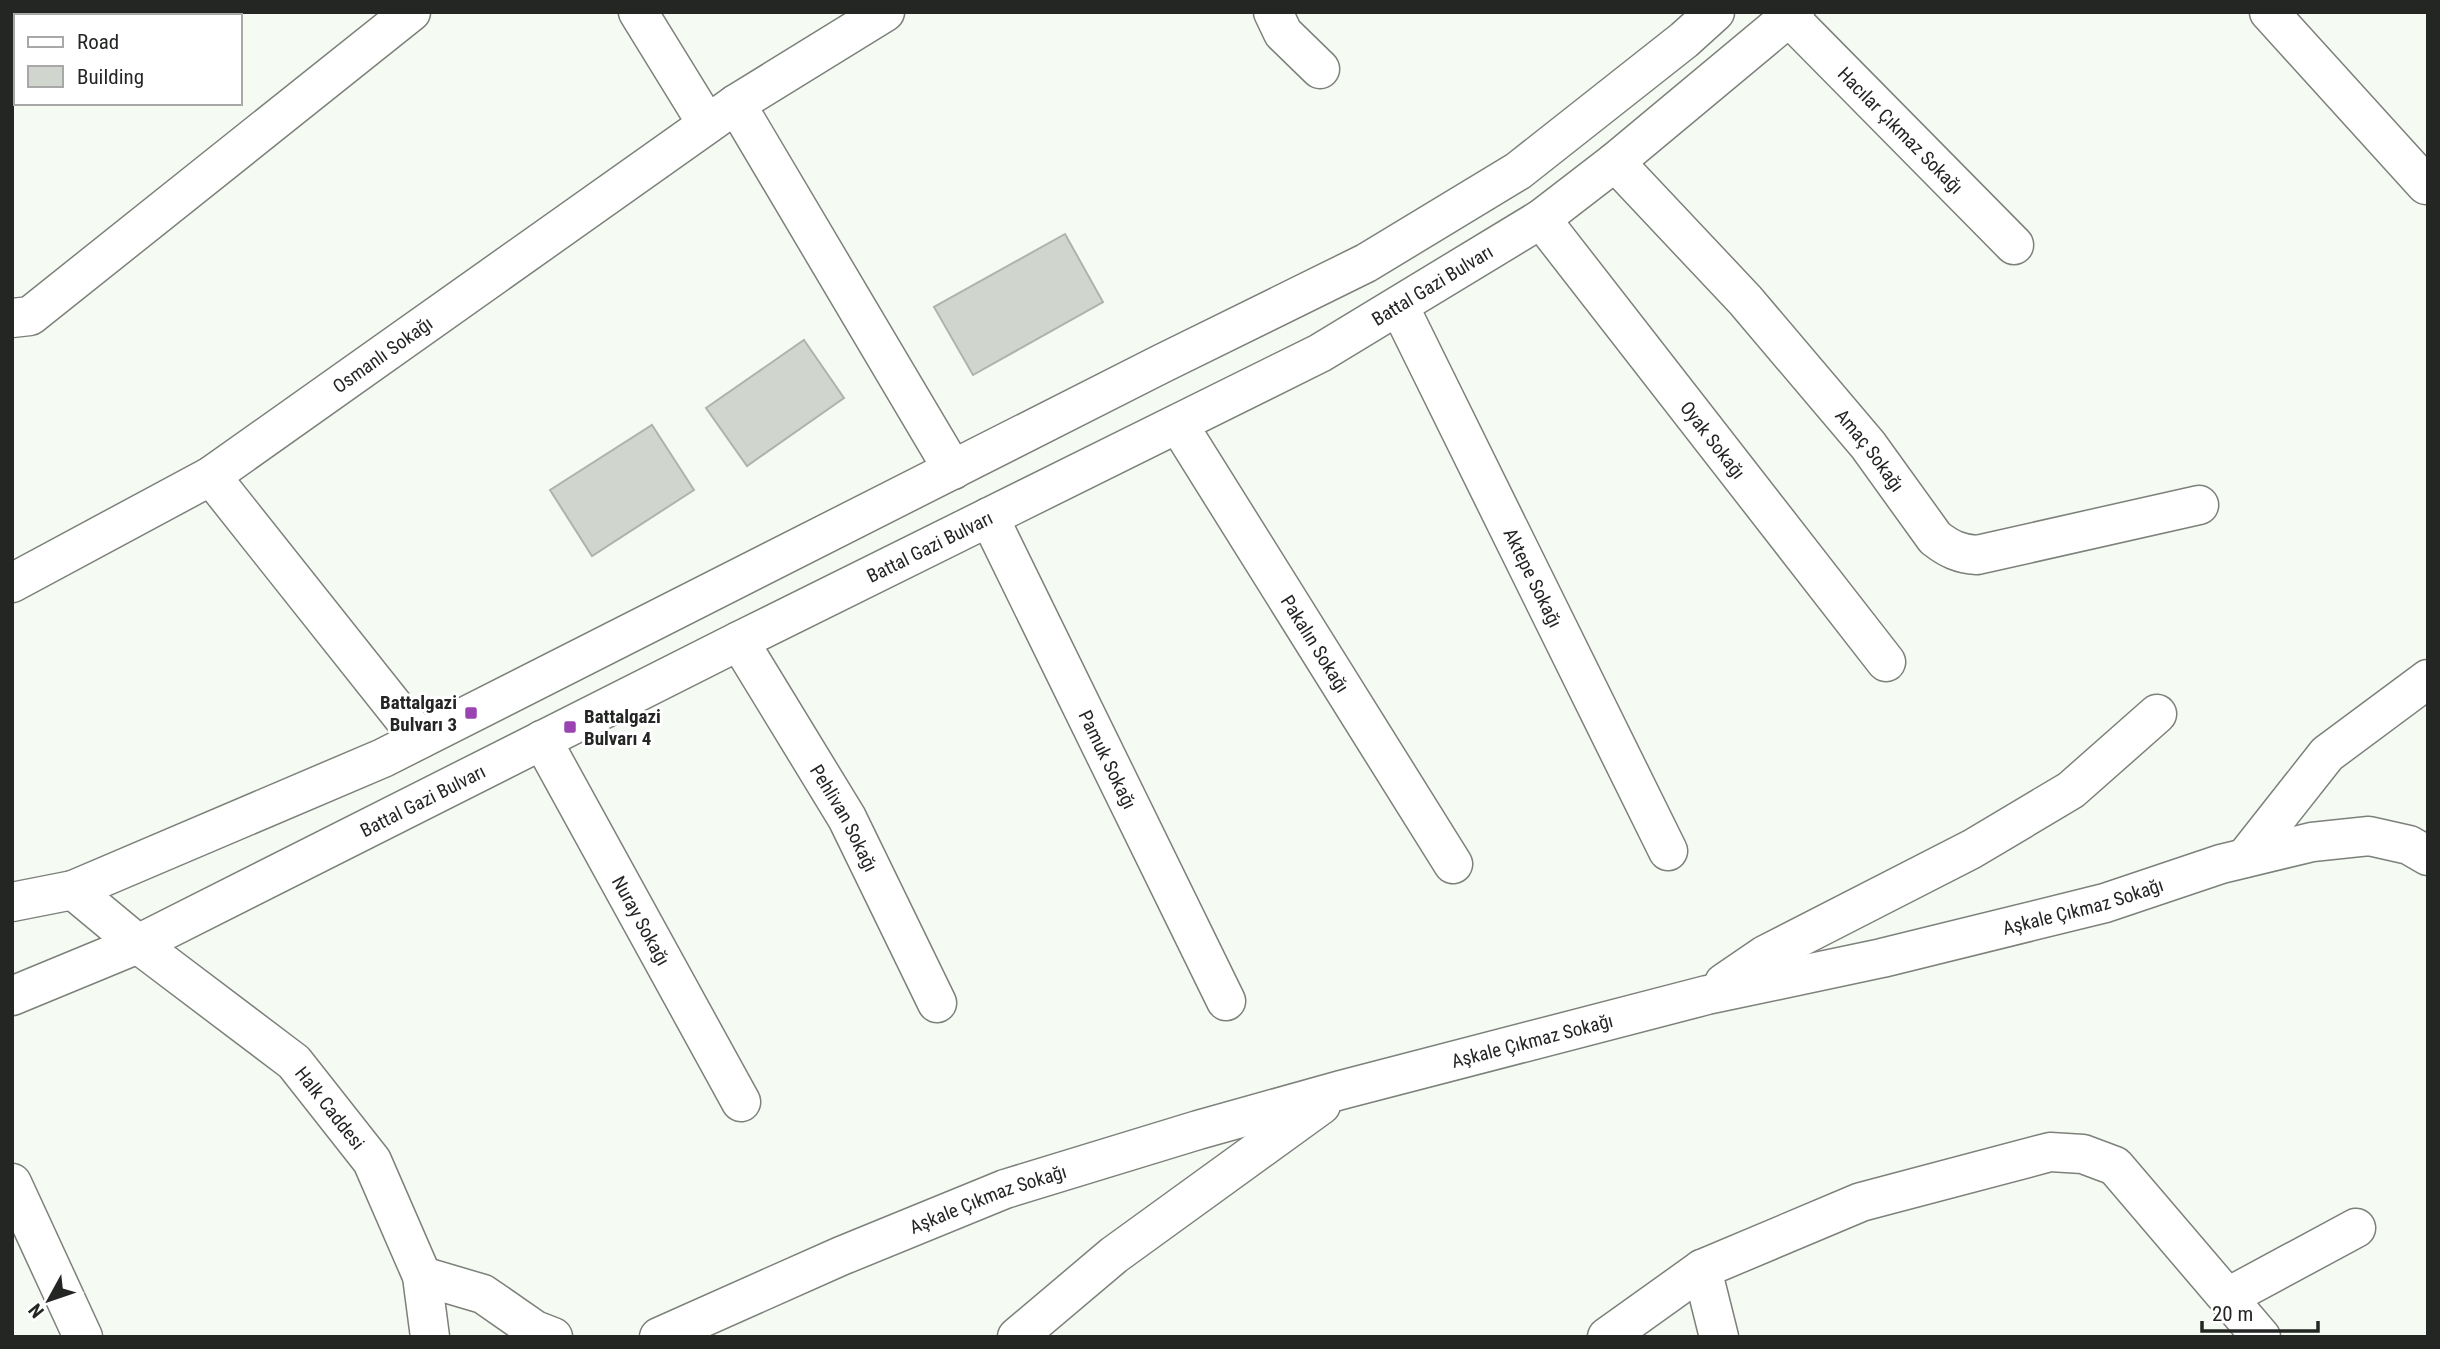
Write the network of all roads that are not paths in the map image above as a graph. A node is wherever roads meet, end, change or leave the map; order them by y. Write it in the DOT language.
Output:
graph roads {
  1 [pos="411,12"];
  2 [pos="638,12"];
  3 [pos="886,12"];
  4 [pos="1273,12"];
  5 [pos="1715,12"];
  6 [pos="2269,12"];
  7 [pos="1792,15"];
  8 [pos="1320,69"];
  9 [pos="722,114"];
  10 [pos="1615,162"];
  11 [pos="2426,185"];
  12 [pos="1541,219"];
  13 [pos="2014,245"];
  14 [pos="1399,306"];
  15 [pos="12,318"];
  16 [pos="1178,424"];
  17 [pos="953,470"];
  18 [pos="211,476"];
  19 [pos="2199,505"];
  20 [pos="989,517"];
  21 [pos="12,583"];
  22 [pos="739,641"];
  23 [pos="1886,662"];
  24 [pos="2428,679"];
  25 [pos="2157,714"];
  26 [pos="420,739"];
  27 [pos="541,740"];
  28 [pos="1668,851"];
  29 [pos="2428,856"];
  30 [pos="2245,858"];
  31 [pos="1453,864"];
  32 [pos="73,890"];
  33 [pos="12,902"];
  34 [pos="138,944"];
  35 [pos="1707,995"];
  36 [pos="12,996"];
  37 [pos="1226,1001"];
  38 [pos="937,1003"];
  39 [pos="1341,1090"];
  40 [pos="741,1102"];
  41 [pos="12,1183"];
  42 [pos="2356,1228"];
  43 [pos="1702,1269"];
  44 [pos="422,1276"];
  45 [pos="2228,1297"];
  46 [pos="543,1335"];
  47 [pos="83,1337"];
  48 [pos="430,1337"];
  49 [pos="659,1337"];
  50 [pos="1017,1337"];
  51 [pos="1607,1337"];
  52 [pos="1719,1337"];
  53 [pos="2261,1337"];
  1 -- 15 [label="street"];
  2 -- 9 [label="street"];
  3 -- 9 [label="street, Osmanlı Sokağı"];
  4 -- 8 [label="street"];
  5 -- 17 [label="street"];
  6 -- 11 [label="street"];
  7 -- 10 [label="street, Battal Gazi Bulvarı"];
  7 -- 13 [label="street, Hacılar Çıkmaz Sokağı"];
  9 -- 17 [label="street"];
  9 -- 18 [label="street, Osmanlı Sokağı"];
  10 -- 12 [label="street, Battal Gazi Bulvarı"];
  10 -- 19 [label="street, Amaç Sokağı"];
  12 -- 14 [label="street, Battal Gazi Bulvarı"];
  12 -- 23 [label="street, Oyak Sokağı"];
  14 -- 16 [label="street, Battal Gazi Bulvarı"];
  14 -- 28 [label="street, Aktepe Sokağı"];
  16 -- 20 [label="street, Battal Gazi Bulvarı"];
  16 -- 31 [label="street, Pakalın Sokağı"];
  17 -- 26 [label="street"];
  18 -- 21 [label="street, Osmanlı Sokağı"];
  18 -- 26 [label="street"];
  20 -- 22 [label="street, Battal Gazi Bulvarı"];
  20 -- 37 [label="street, Pamuk Sokağı"];
  22 -- 27 [label="street, Battal Gazi Bulvarı"];
  22 -- 38 [label="street, Pehlivan Sokağı"];
  24 -- 30 [label="street"];
  25 -- 35 [label="street"];
  26 -- 32 [label="street"];
  27 -- 34 [label="street, Battal Gazi Bulvarı"];
  27 -- 40 [label="street, Nuray Sokağı"];
  29 -- 30 [label="street, Aşkale Çıkmaz Sokağı"];
  30 -- 35 [label="street, Aşkale Çıkmaz Sokağı"];
  32 -- 33 [label="street"];
  32 -- 34 [label="street, Halk Caddesi"];
  34 -- 36 [label="street, Battal Gazi Bulvarı"];
  34 -- 44 [label="street, Halk Caddesi"];
  35 -- 39 [label="street, Aşkale Çıkmaz Sokağı"];
  39 -- 49 [label="street, Aşkale Çıkmaz Sokağı"];
  39 -- 50 [label="street"];
  41 -- 47 [label="street"];
  42 -- 45 [label="street"];
  43 -- 45 [label="street"];
  43 -- 51 [label="street"];
  43 -- 52 [label="street"];
  44 -- 46 [label="street"];
  44 -- 48 [label="street, Halk Caddesi"];
  45 -- 53 [label="street"];
}
